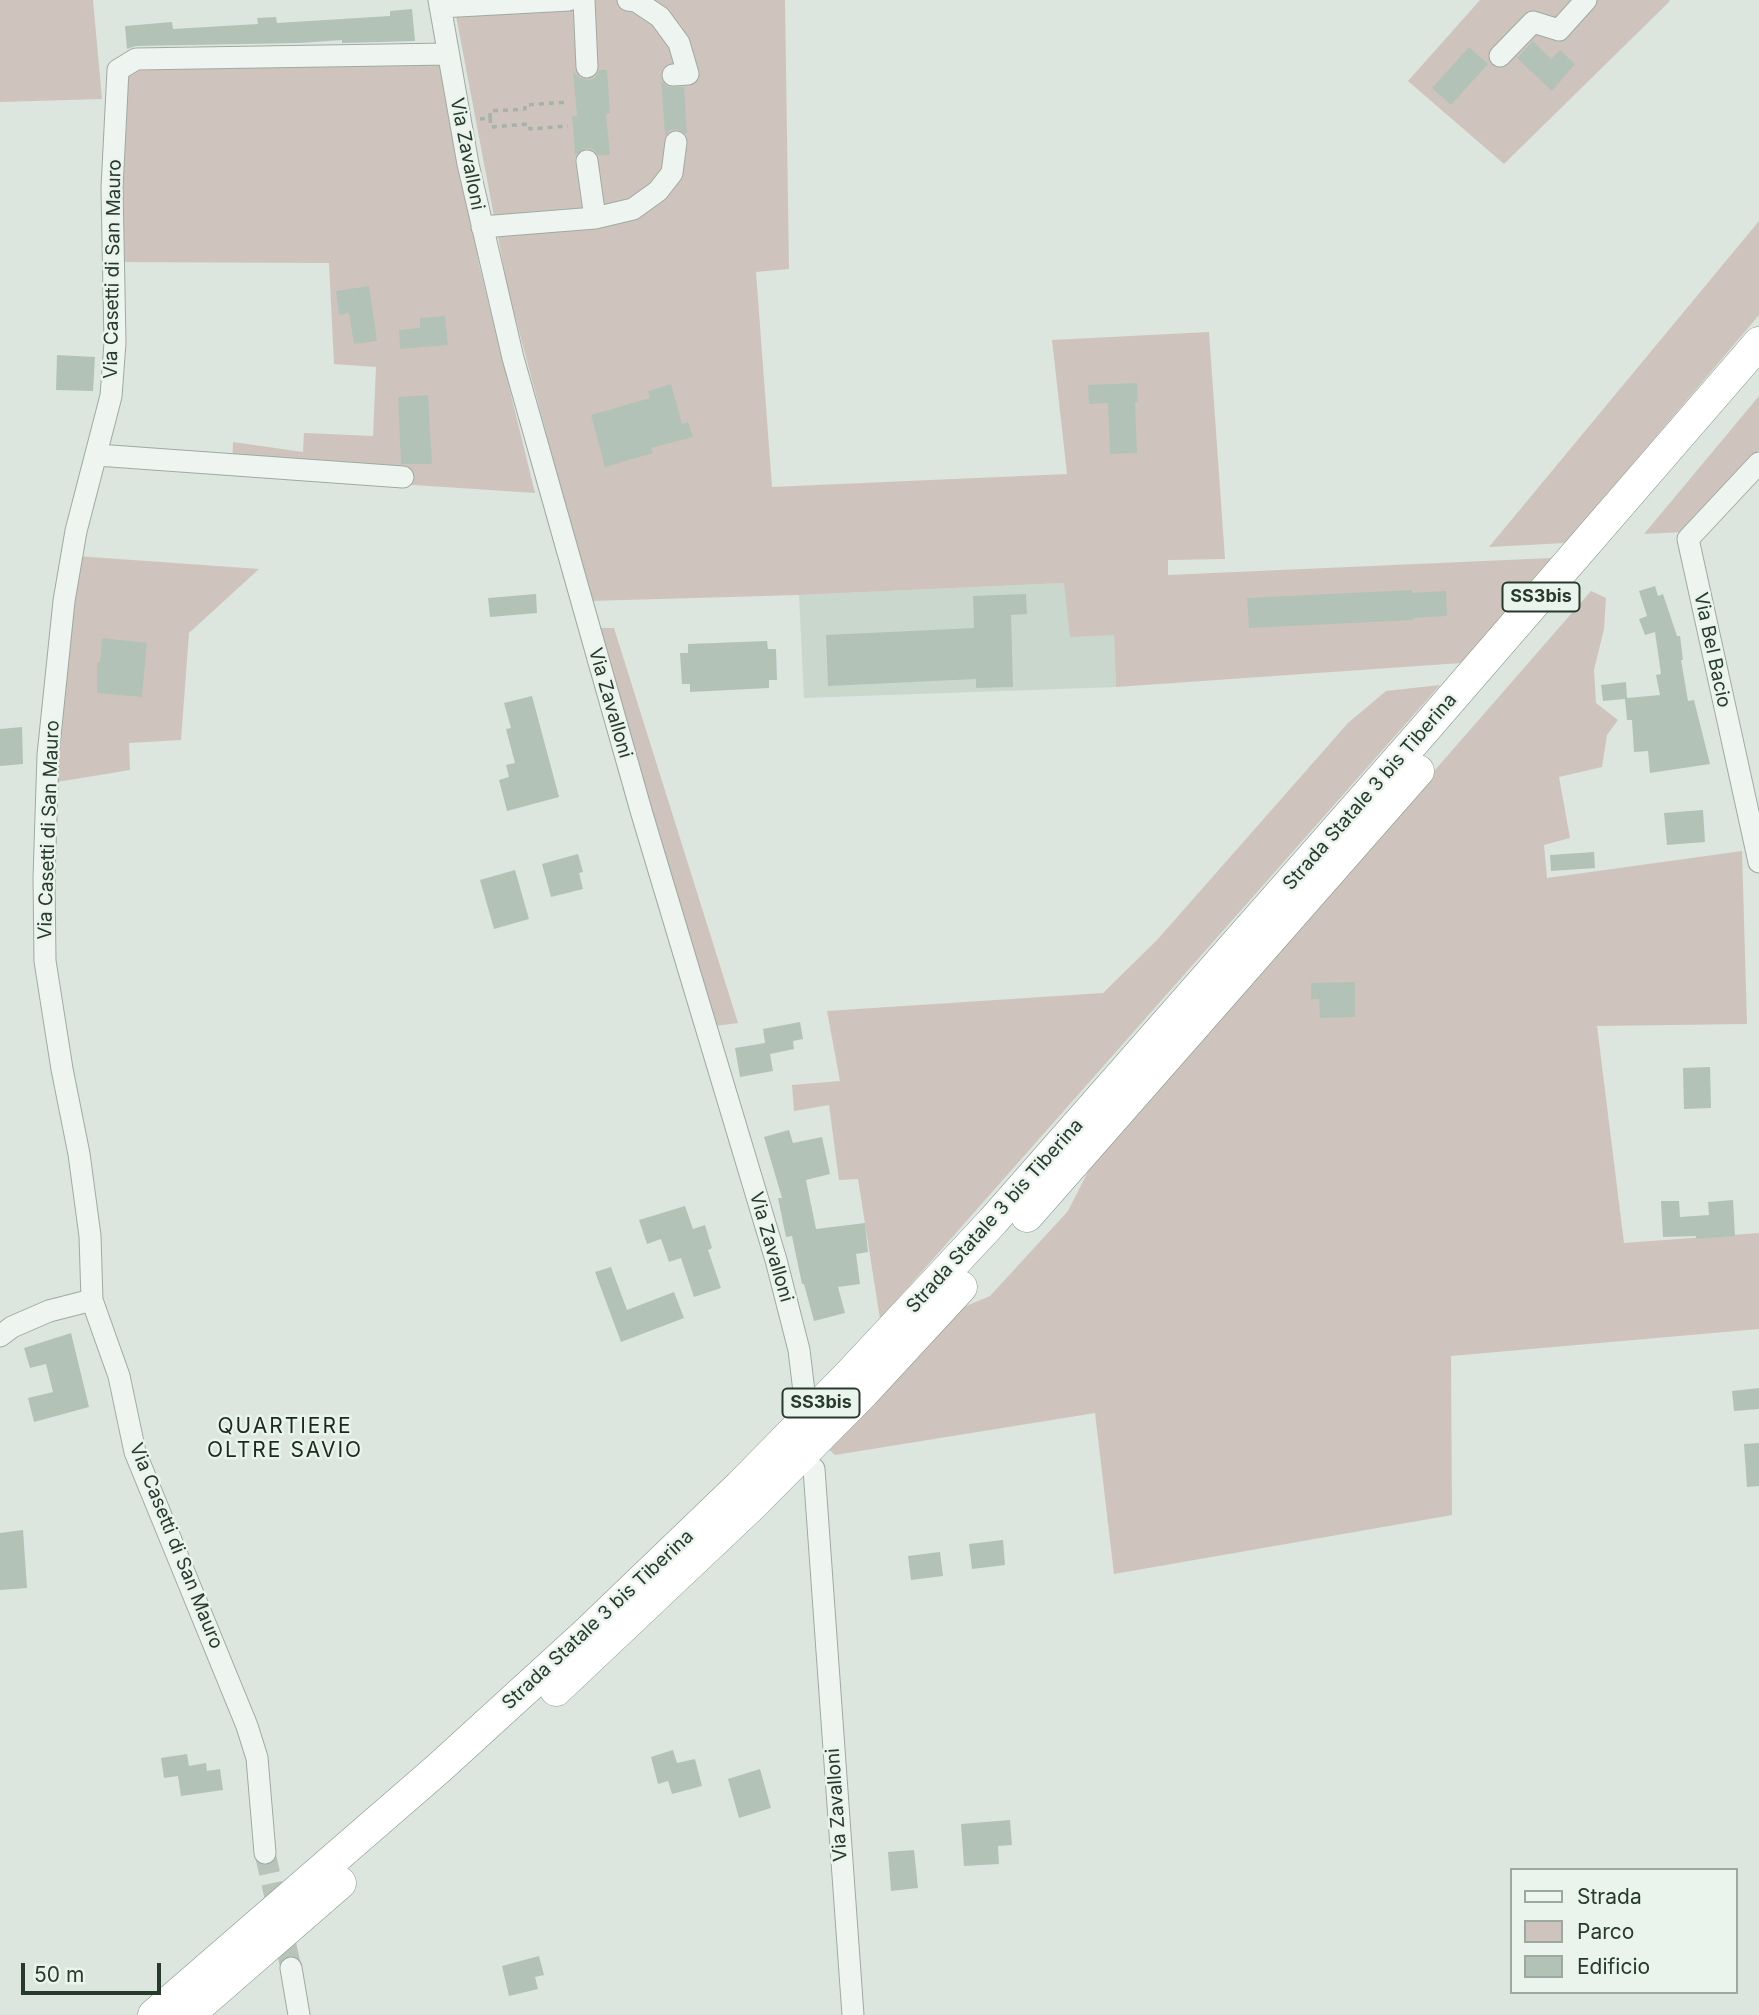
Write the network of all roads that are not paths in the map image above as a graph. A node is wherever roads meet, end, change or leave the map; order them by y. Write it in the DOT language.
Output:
graph roads {
  1 [pos="569,0"];
  2 [pos="584,0"];
  3 [pos="628,0"];
  4 [pos="1586,0"];
  5 [pos="440,4"];
  6 [pos="448,54"];
  7 [pos="1500,56"];
  8 [pos="587,66"];
  9 [pos="673,75"];
  10 [pos="676,142"];
  11 [pos="587,162"];
  12 [pos="595,218"];
  13 [pos="482,227"];
  14 [pos="1759,343"];
  15 [pos="1759,376"];
  16 [pos="97,455"];
  17 [pos="1759,463"];
  18 [pos="1665,471"];
  19 [pos="403,477"];
  20 [pos="1435,735"];
  21 [pos="1759,862"];
  22 [pos="92,1300"];
  23 [pos="0,1336"];
  24 [pos="805,1399"];
  25 [pos="814,1469"];
  26 [pos="265,1853"];
  27 [pos="291,1968"];
  28 [pos="154,2015"];
  29 [pos="188,2015"];
  30 [pos="299,2015"];
  31 [pos="853,2015"];
  1 -- 5 [label="street"];
  2 -- 8 [label="street"];
  3 -- 9 [label="street"];
  4 -- 7 [label="street"];
  5 -- 6 [label="street, Via Zavalloni"];
  6 -- 13 [label="street, Via Zavalloni"];
  6 -- 16 [label="street, Via Casetti di San Mauro"];
  10 -- 12 [label="street"];
  11 -- 12 [label="street"];
  12 -- 13 [label="street"];
  13 -- 24 [label="street, Via Zavalloni"];
  14 -- 18 [label="highway, Strada Statale 3 bis Tiberina / SS3bis"];
  15 -- 18 [label="highway, Strada Statale 3 bis Tiberina / SS3bis"];
  16 -- 19 [label="street"];
  16 -- 22 [label="street, Via Casetti di San Mauro"];
  17 -- 21 [label="street, Via Bel Bacio"];
  18 -- 20 [label="highway, Strada Statale 3 bis Tiberina / SS3bis"];
  20 -- 28 [label="highway, Strada Statale 3 bis Tiberina / SS3bis"];
  20 -- 29 [label="highway, Strada Statale 3 bis Tiberina / SS3bis"];
  22 -- 23 [label="street"];
  22 -- 26 [label="street, Via Casetti di San Mauro"];
  25 -- 31 [label="street, Via Zavalloni"];
  27 -- 30 [label="street"];
}
